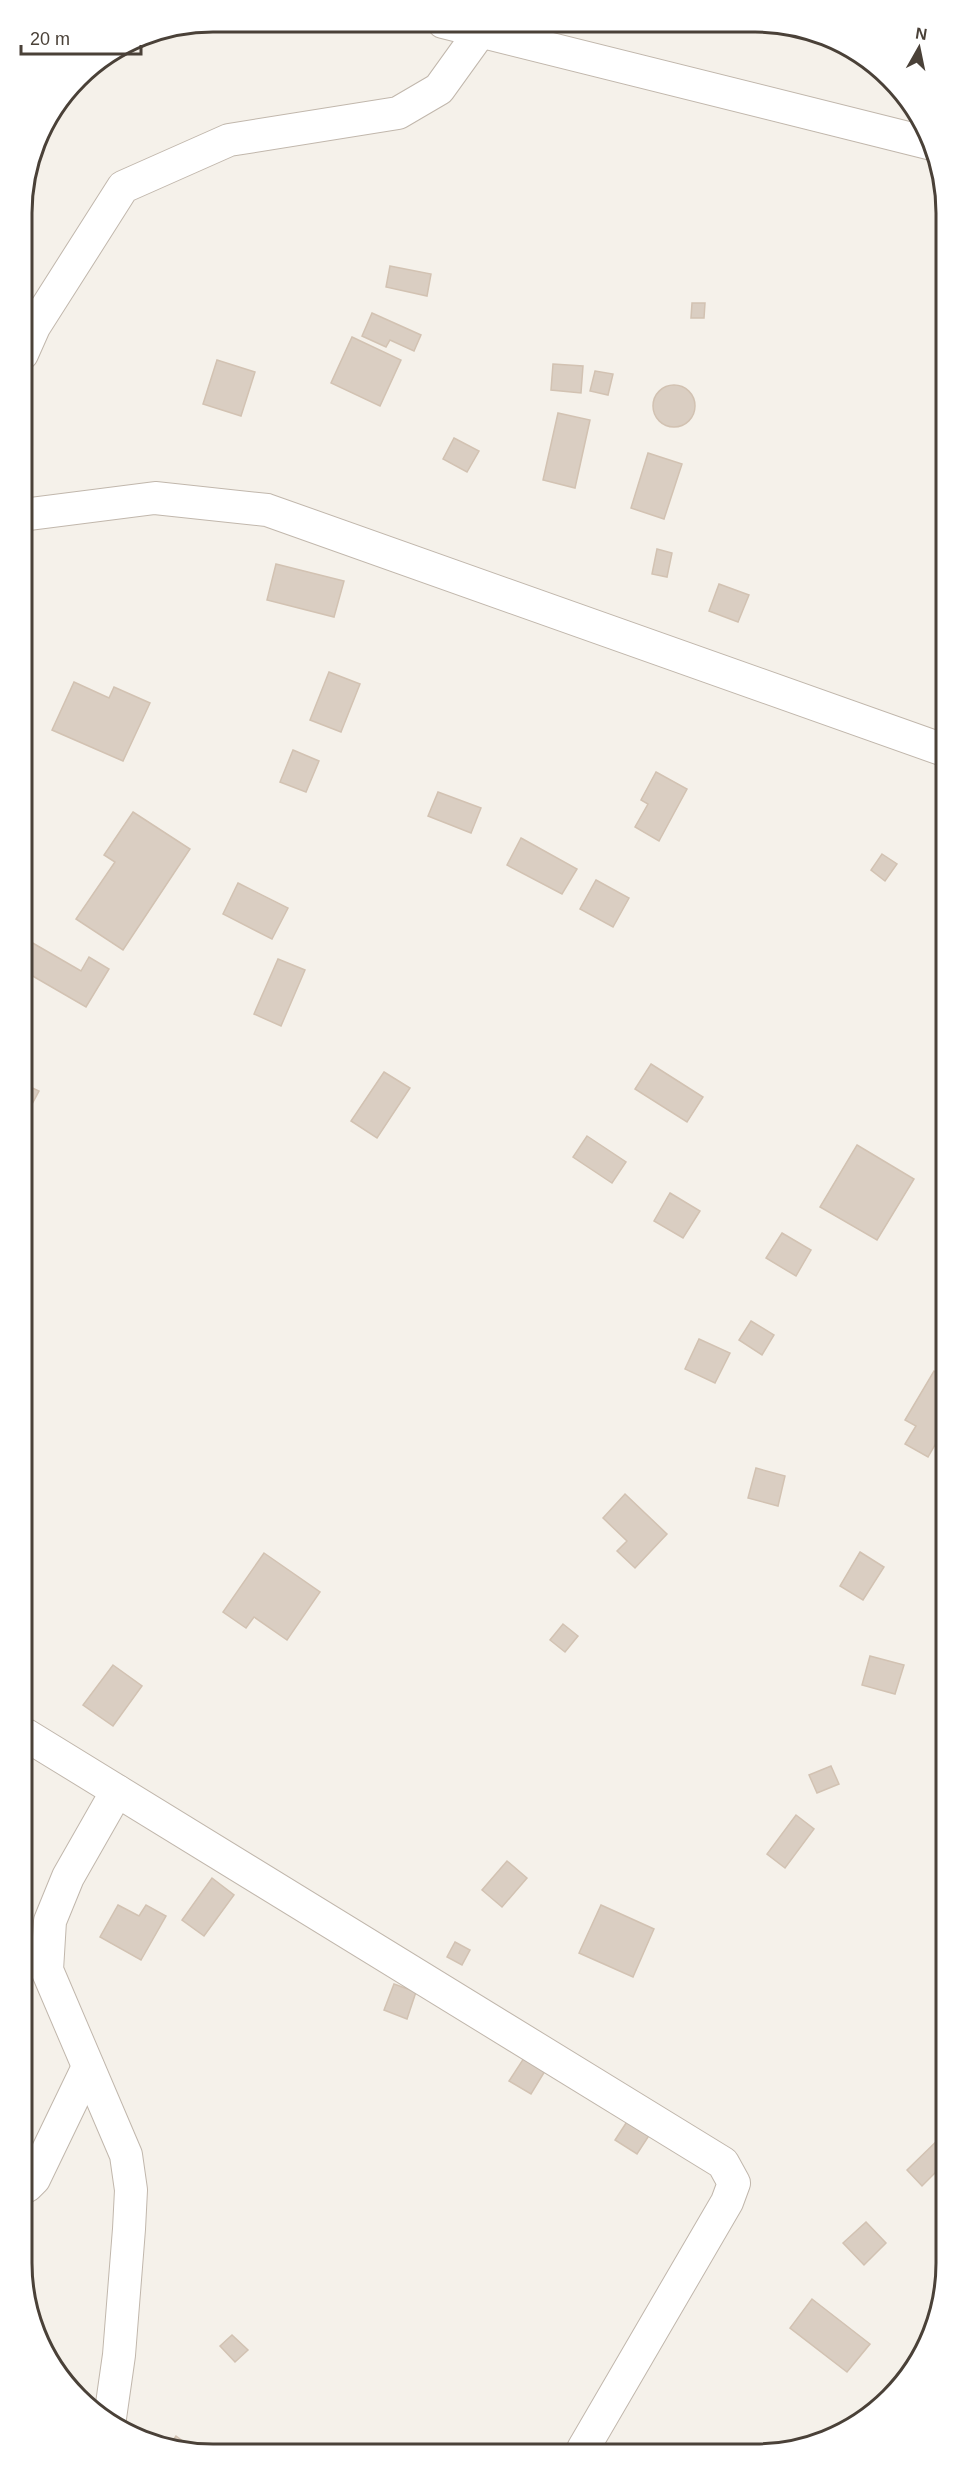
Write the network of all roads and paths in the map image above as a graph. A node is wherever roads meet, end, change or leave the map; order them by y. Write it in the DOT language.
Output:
graph roads {
  1 [pos="480,32"];
  2 [pos="921,141"];
  3 [pos="32,332"];
  4 [pos="32,514"];
  5 [pos="936,748"];
  6 [pos="32,1739"];
  7 [pos="117,1791"];
  8 [pos="88,2067"];
  9 [pos="32,2181"];
  10 [pos="111,2412"];
  11 [pos="586,2444"];
  1 -- 2 [label="street"];
  1 -- 3 [label="street"];
  4 -- 5 [label="street"];
  6 -- 7 [label="street"];
  7 -- 8 [label="street"];
  7 -- 11 [label="street"];
  8 -- 9 [label="street"];
  8 -- 10 [label="street"];
}
